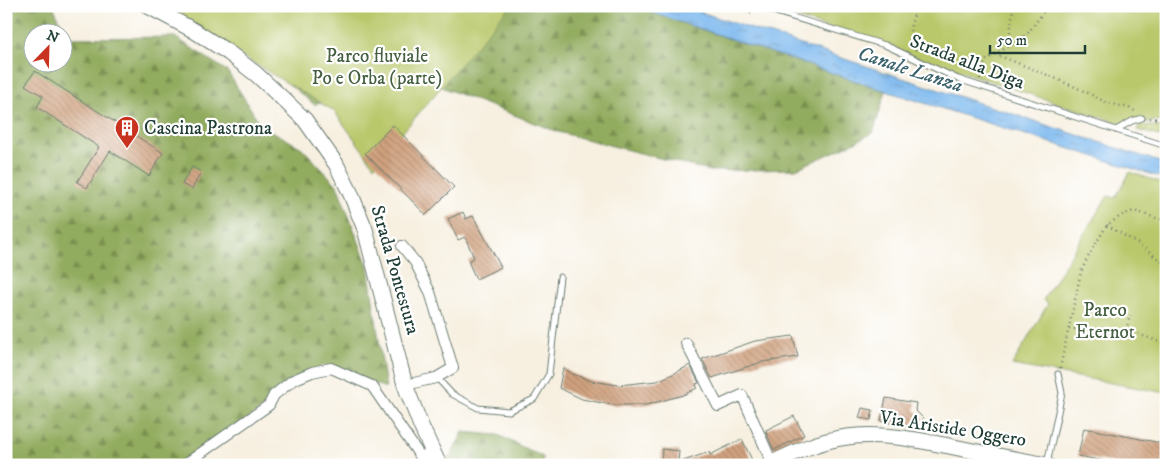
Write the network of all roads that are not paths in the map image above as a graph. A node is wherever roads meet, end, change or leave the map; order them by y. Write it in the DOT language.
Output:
graph roads {
  1 [pos="148,6"];
  2 [pos="756,6"];
  3 [pos="1142,118"];
  4 [pos="1116,130"];
  5 [pos="1166,146"];
  6 [pos="402,246"];
  7 [pos="560,277"];
  8 [pos="686,343"];
  9 [pos="1058,374"];
  10 [pos="436,378"];
  11 [pos="405,385"];
  12 [pos="437,459"];
  13 [pos="770,464"];
  14 [pos="184,465"];
  15 [pos="1047,465"];
  1 -- 11 [label="main road, Strada Pontestura"];
  2 -- 4 [label="lane, Strada alla Diga"];
  3 -- 4 [label="lane"];
  4 -- 5 [label="lane, Strada alla Diga"];
  6 -- 10 [label="street"];
  7 -- 10 [label="lane"];
  8 -- 13 [label="street"];
  9 -- 15 [label="lane"];
  10 -- 11 [label="street"];
  11 -- 12 [label="main road, Strada Pontestura"];
  12 -- 14 [label="street"];
  13 -- 15 [label="main road, Via Aristide Oggero"];
}
